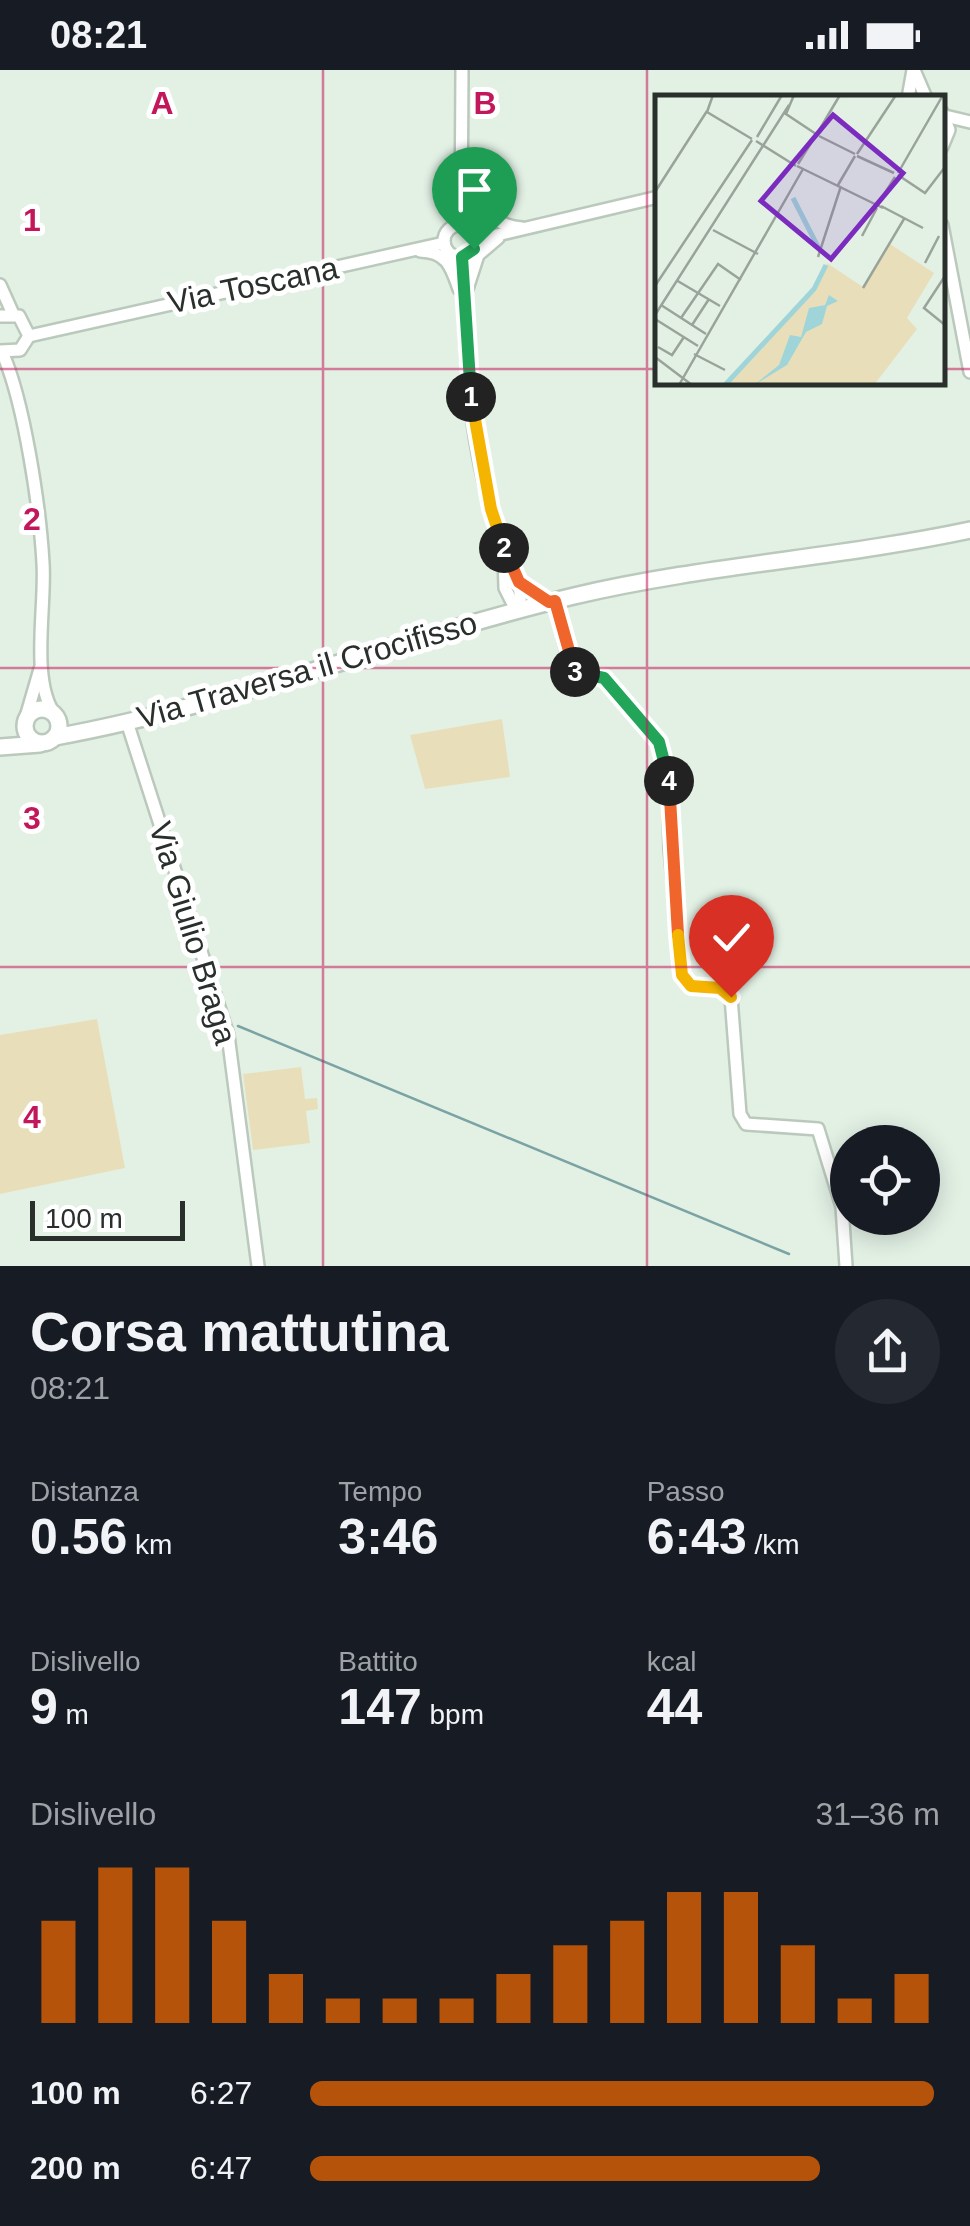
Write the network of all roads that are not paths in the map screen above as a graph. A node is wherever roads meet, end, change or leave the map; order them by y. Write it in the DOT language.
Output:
graph roads {
  1 [pos="462,70"];
  2 [pos="914,70"];
  3 [pos="909,95"];
  4 [pos="925,95"];
  5 [pos="945,114"];
  6 [pos="970,123"];
  7 [pos="945,142"];
  8 [pos="460,161"];
  9 [pos="655,198"];
  10 [pos="461,225"];
  11 [pos="536,229"];
  12 [pos="501,236"];
  13 [pos="476,240"];
  14 [pos="945,240"];
  15 [pos="444,243"];
  16 [pos="413,251"];
  17 [pos="462,257"];
  18 [pos="0,285"];
  19 [pos="464,303"];
  20 [pos="13,317"];
  21 [pos="62,326"];
  22 [pos="29,336"];
  23 [pos="20,350"];
  24 [pos="1,351"];
  25 [pos="970,372"];
  26 [pos="15,380"];
  27 [pos="970,521"];
  28 [pos="970,530"];
  29 [pos="942,535"];
  30 [pos="504,550"];
  31 [pos="519,582"];
  32 [pos="505,588"];
  33 [pos="552,602"];
  34 [pos="517,612"];
  35 [pos="496,616"];
  36 [pos="41,665"];
  37 [pos="25,720"];
  38 [pos="127,722"];
  39 [pos="52,730"];
  40 [pos="0,745"];
  41 [pos="258,1266"];
  42 [pos="846,1266"];
  1 -- 8 [label="street"];
  2 -- 3 [label="street"];
  2 -- 4 [label="street"];
  5 -- 6 [label="street"];
  6 -- 7 [label="street"];
  8 -- 10 [label="street"];
  8 -- 11 [label="street"];
  9 -- 11 [label="street"];
  10 -- 13 [label="street"];
  10 -- 15 [label="street"];
  11 -- 12 [label="street"];
  12 -- 13 [label="street"];
  12 -- 19 [label="street"];
  13 -- 17 [label="street"];
  14 -- 25 [label="street"];
  15 -- 16 [label="street, Via Toscana"];
  15 -- 17 [label="street"];
  16 -- 19 [label="street"];
  16 -- 21 [label="street, Via Toscana"];
  17 -- 19 [label="street"];
  18 -- 20 [label="street"];
  19 -- 30 [label="street"];
  20 -- 21 [label="street, Via Toscana"];
  20 -- 22 [label="street"];
  21 -- 22 [label="street, Via Toscana"];
  22 -- 23 [label="street"];
  23 -- 24 [label="street"];
  23 -- 26 [label="street"];
  24 -- 26 [label="street"];
  26 -- 36 [label="street"];
  27 -- 29 [label="street, Via Traversa il Crocifisso"];
  28 -- 29 [label="street, Via Traversa il Crocifisso"];
  29 -- 33 [label="street, Via Traversa il Crocifisso"];
  30 -- 31 [label="street"];
  30 -- 32 [label="street"];
  31 -- 33 [label="street"];
  31 -- 34 [label="street"];
  32 -- 34 [label="street"];
  32 -- 35 [label="street"];
  33 -- 34 [label="street, Via Traversa il Crocifisso"];
  33 -- 42 [label="street"];
  34 -- 35 [label="street, Via Traversa il Crocifisso"];
  35 -- 38 [label="street, Via Traversa il Crocifisso"];
  36 -- 37 [label="street"];
  36 -- 39 [label="street"];
  37 -- 39 [label="street"];
  37 -- 39 [label="street"];
  37 -- 40 [label="street"];
  38 -- 39 [label="street, Via Traversa il Crocifisso"];
  38 -- 41 [label="street, Via Giulio Braga"];
  39 -- 40 [label="street"];
}
